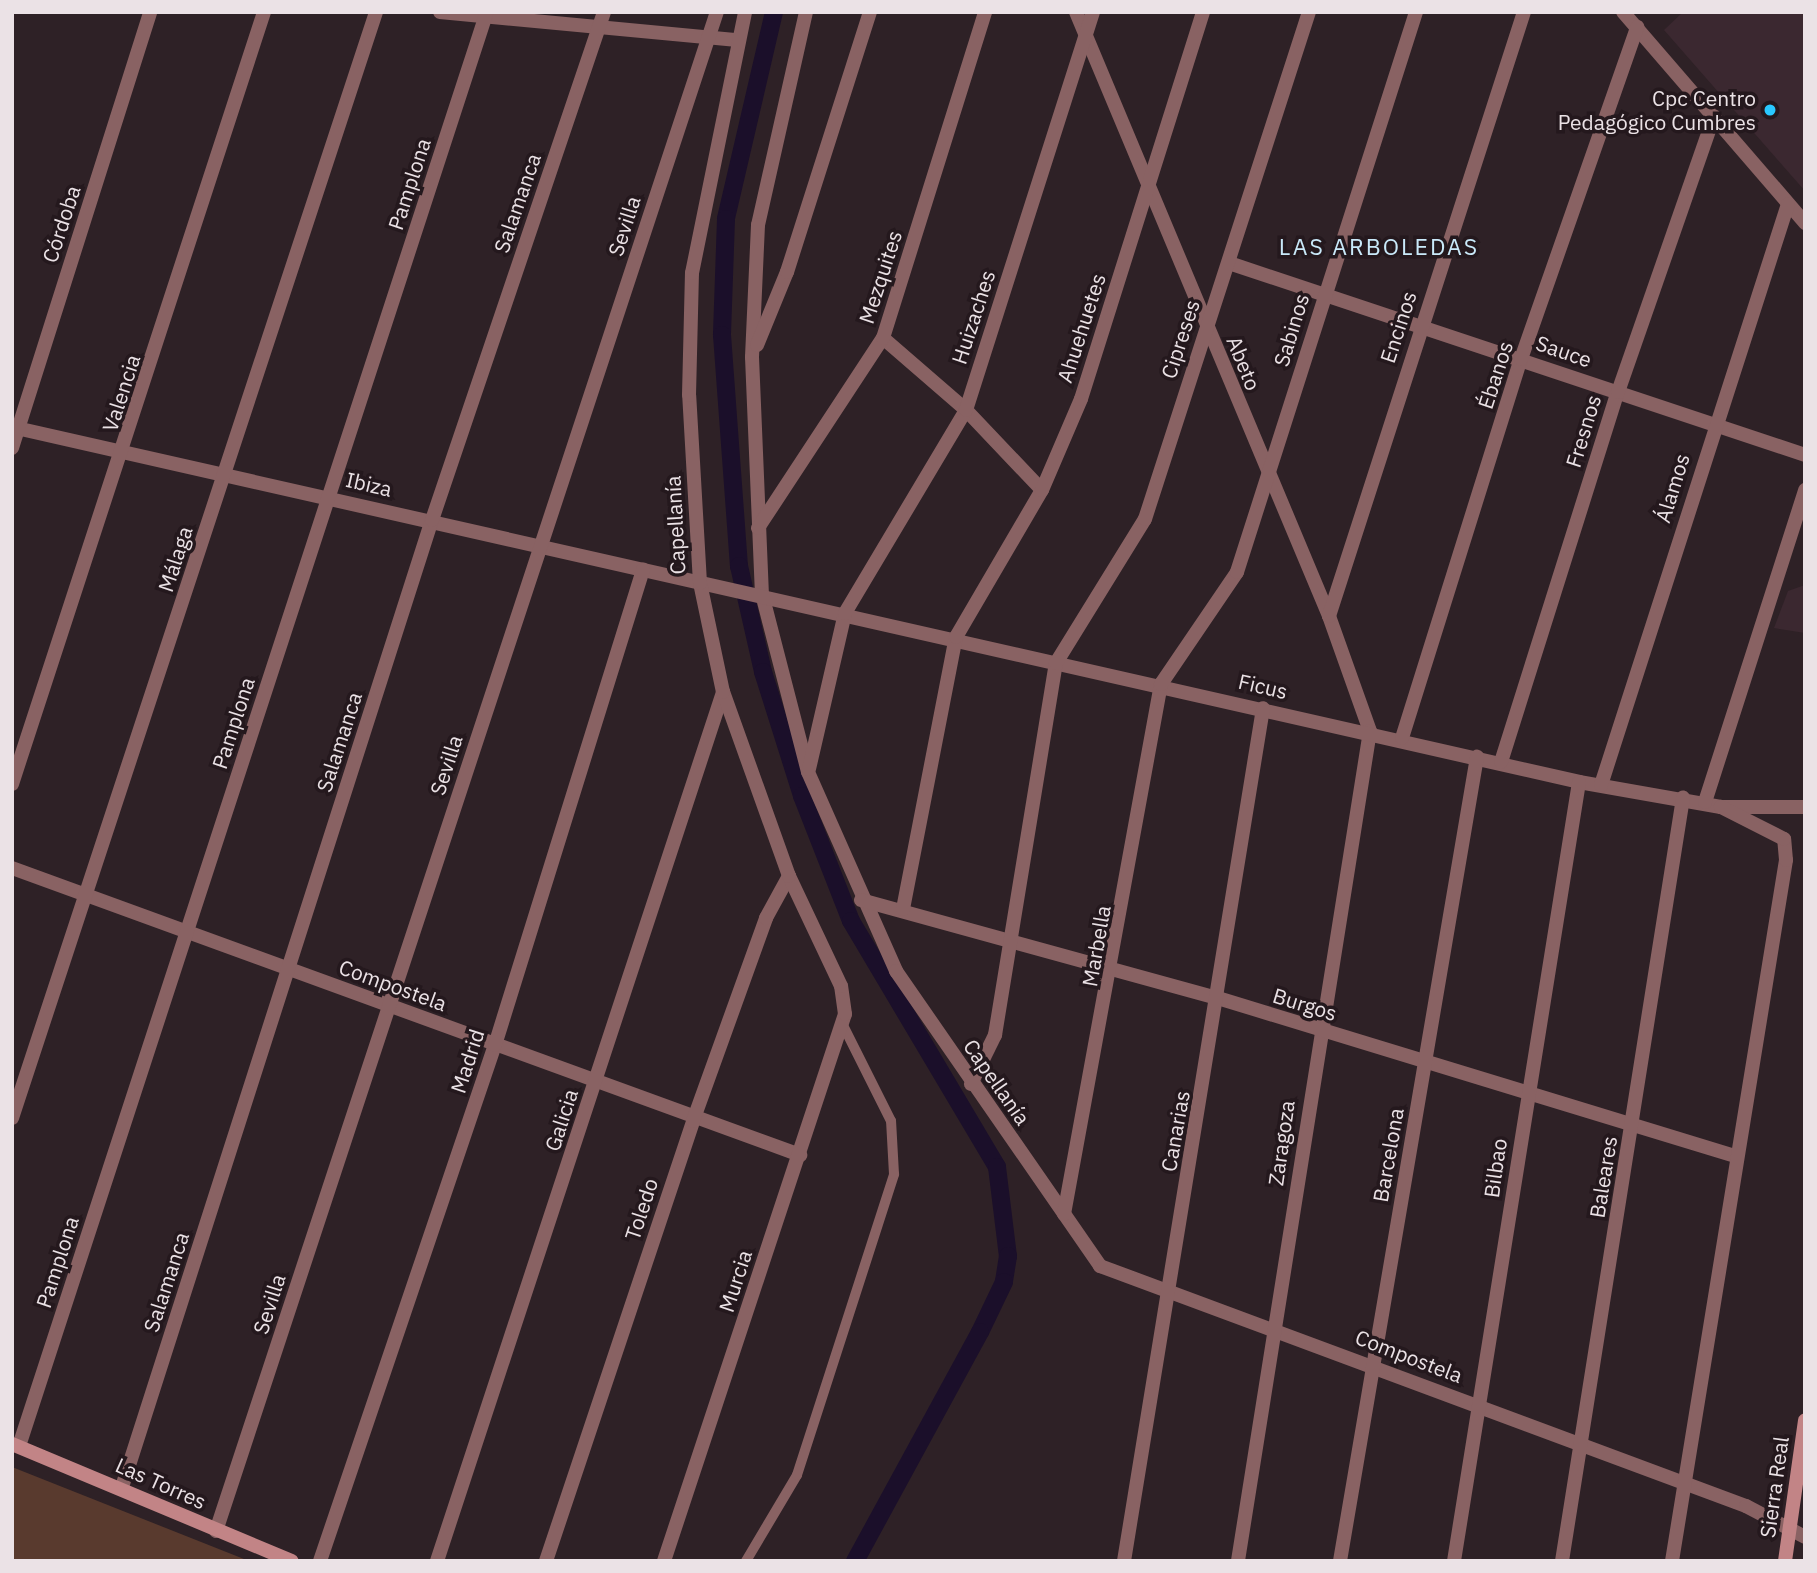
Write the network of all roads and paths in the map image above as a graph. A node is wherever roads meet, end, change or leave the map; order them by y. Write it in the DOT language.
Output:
graph roads {
  1 [pos="150,12"];
  2 [pos="264,12"];
  3 [pos="376,12"];
  4 [pos="440,12"];
  5 [pos="604,12"];
  6 [pos="717,12"];
  7 [pos="745,12"];
  8 [pos="806,12"];
  9 [pos="870,12"];
  10 [pos="985,12"];
  11 [pos="1076,12"];
  12 [pos="1093,12"];
  13 [pos="1203,12"];
  14 [pos="1309,12"];
  15 [pos="1416,12"];
  16 [pos="1524,12"];
  17 [pos="1623,12"];
  18 [pos="486,15"];
  19 [pos="1637,27"];
  20 [pos="598,31"];
  21 [pos="1086,34"];
  22 [pos="735,40"];
  23 [pos="707,41"];
  24 [pos="1714,116"];
  25 [pos="1149,183"];
  26 [pos="1788,204"];
  27 [pos="1805,223"];
  28 [pos="1229,263"];
  29 [pos="1323,295"];
  30 [pos="1206,323"];
  31 [pos="1420,328"];
  32 [pos="883,338"];
  33 [pos="752,357"];
  34 [pos="1521,359"];
  35 [pos="1618,392"];
  36 [pos="966,410"];
  37 [pos="1715,421"];
  38 [pos="16,428"];
  39 [pos="12,448"];
  40 [pos="123,455"];
  41 [pos="1805,456"];
  42 [pos="224,476"];
  43 [pos="1267,477"];
  44 [pos="1805,489"];
  45 [pos="1042,490"];
  46 [pos="328,496"];
  47 [pos="432,520"];
  48 [pos="758,528"];
  49 [pos="540,547"];
  50 [pos="643,570"];
  51 [pos="700,583"];
  52 [pos="715,586"];
  53 [pos="757,593"];
  54 [pos="845,613"];
  55 [pos="1329,616"];
  56 [pos="956,637"];
  57 [pos="1056,663"];
  58 [pos="1161,684"];
  59 [pos="723,692"];
  60 [pos="1263,708"];
  61 [pos="1370,731"];
  62 [pos="1402,738"];
  63 [pos="1477,757"];
  64 [pos="1501,762"];
  65 [pos="808,772"];
  66 [pos="1579,782"];
  67 [pos="12,784"];
  68 [pos="1601,786"];
  69 [pos="1683,798"];
  70 [pos="1705,802"];
  71 [pos="1721,807"];
  72 [pos="1805,807"];
  73 [pos="12,868"];
  74 [pos="789,876"];
  75 [pos="85,897"];
  76 [pos="861,900"];
  77 [pos="903,909"];
  78 [pos="186,935"];
  79 [pos="1009,939"];
  80 [pos="288,970"];
  81 [pos="1114,971"];
  82 [pos="1221,999"];
  83 [pos="390,1006"];
  84 [pos="844,1019"];
  85 [pos="1318,1030"];
  86 [pos="495,1045"];
  87 [pos="1425,1061"];
  88 [pos="971,1084"];
  89 [pos="595,1085"];
  90 [pos="1528,1092"];
  91 [pos="12,1118"];
  92 [pos="693,1121"];
  93 [pos="1633,1127"];
  94 [pos="800,1155"];
  95 [pos="1735,1156"];
  96 [pos="1065,1213"];
  97 [pos="1116,1275"];
  98 [pos="1168,1292"];
  99 [pos="1276,1328"];
  100 [pos="1374,1365"];
  101 [pos="1481,1407"];
  102 [pos="1805,1420"];
  103 [pos="1581,1444"];
  104 [pos="15,1445"];
  105 [pos="1684,1483"];
  106 [pos="122,1487"];
  107 [pos="1788,1529"];
  108 [pos="216,1531"];
  109 [pos="1805,1537"];
  110 [pos="292,1561"];
  111 [pos="320,1561"];
  112 [pos="437,1561"];
  113 [pos="546,1561"];
  114 [pos="664,1561"];
  115 [pos="746,1561"];
  116 [pos="1124,1561"];
  117 [pos="1238,1561"];
  118 [pos="1340,1561"];
  119 [pos="1454,1561"];
  120 [pos="1562,1561"];
  121 [pos="1672,1561"];
  122 [pos="1785,1561"];
  1 -- 38 [label="street, Córdoba"];
  2 -- 40 [label="street, Valencia"];
  3 -- 42 [label="street, Málaga"];
  4 -- 18 [label="street"];
  5 -- 20 [label="street, Salamanca"];
  6 -- 23 [label="street, Sevilla"];
  7 -- 22 [label="street, Capellanía"];
  8 -- 33 [label="street"];
  9 -- 33 [label="street"];
  10 -- 32 [label="street, Mezquites"];
  11 -- 21 [label="street, Abeto"];
  12 -- 21 [label="street, Huizaches"];
  13 -- 25 [label="street, Ahuehuetes"];
  14 -- 28 [label="street, Cipreses"];
  15 -- 29 [label="street, Sabinos"];
  16 -- 31 [label="street, Encinos"];
  17 -- 19 [label="street"];
  18 -- 20 [label="street"];
  18 -- 46 [label="street, Pamplona"];
  19 -- 24 [label="street"];
  19 -- 34 [label="street, Ébanos"];
  20 -- 23 [label="street"];
  20 -- 47 [label="street, Salamanca"];
  21 -- 25 [label="street, Abeto"];
  21 -- 36 [label="street, Huizaches"];
  22 -- 23 [label="street"];
  22 -- 51 [label="street, Capellanía"];
  23 -- 49 [label="street, Sevilla"];
  24 -- 26 [label="street"];
  24 -- 35 [label="street, Fresnos"];
  25 -- 30 [label="street, Abeto"];
  25 -- 45 [label="street, Ahuehuetes"];
  26 -- 27 [label="street"];
  26 -- 37 [label="street, Álamos"];
  28 -- 29 [label="street, Sauce"];
  28 -- 30 [label="street, Cipreses"];
  29 -- 31 [label="street, Sauce"];
  29 -- 43 [label="street, Sabinos"];
  30 -- 43 [label="street, Abeto"];
  30 -- 57 [label="street, Cipreses"];
  31 -- 34 [label="street, Sauce"];
  31 -- 55 [label="street, Encinos"];
  32 -- 36 [label="street"];
  32 -- 48 [label="street, Mezquites"];
  33 -- 48 [label="street"];
  34 -- 35 [label="street, Sauce"];
  34 -- 62 [label="street, Ébanos"];
  35 -- 37 [label="street, Sauce"];
  35 -- 64 [label="street, Fresnos"];
  36 -- 45 [label="street"];
  36 -- 54 [label="street, Huizaches"];
  37 -- 41 [label="street, Sauce"];
  37 -- 68 [label="street, Álamos"];
  38 -- 39 [label="street, Córdoba"];
  38 -- 40 [label="street, Ibiza"];
  40 -- 42 [label="street, Ibiza"];
  40 -- 67 [label="street, Valencia"];
  42 -- 46 [label="street, Ibiza"];
  42 -- 75 [label="street, Málaga"];
  43 -- 55 [label="street, Abeto"];
  43 -- 58 [label="street, Sabinos"];
  44 -- 70 [label="street"];
  45 -- 56 [label="street, Ahuehuetes"];
  46 -- 47 [label="street, Ibiza"];
  46 -- 78 [label="street, Pamplona"];
  47 -- 49 [label="street, Ibiza"];
  47 -- 80 [label="street, Salamanca"];
  48 -- 53 [label="street"];
  49 -- 50 [label="street, Ibiza"];
  49 -- 83 [label="street, Sevilla"];
  50 -- 51 [label="street, Ibiza"];
  50 -- 86 [label="street, Madrid"];
  51 -- 52 [label="street, Ibiza"];
  51 -- 59 [label="street, Capellanía"];
  52 -- 53 [label="street, Ficus"];
  53 -- 54 [label="street, Ficus"];
  53 -- 65 [label="street, Capellanía"];
  54 -- 56 [label="street, Ficus"];
  54 -- 65 [label="street, Huizaches"];
  55 -- 61 [label="street, Abeto"];
  56 -- 57 [label="street, Ficus"];
  56 -- 77 [label="street, Ahuehuetes"];
  57 -- 58 [label="street, Ficus"];
  57 -- 79 [label="street"];
  58 -- 60 [label="street, Ficus"];
  58 -- 81 [label="street, Marbella"];
  59 -- 74 [label="street, Capellanía"];
  59 -- 89 [label="street, Galicia"];
  60 -- 61 [label="street, Ficus"];
  60 -- 82 [label="street, Canarias"];
  61 -- 62 [label="street, Ficus"];
  61 -- 85 [label="street, Zaragoza"];
  62 -- 63 [label="street, Ficus"];
  63 -- 64 [label="street, Ficus"];
  63 -- 87 [label="street, Barcelona"];
  64 -- 66 [label="street, Ficus"];
  65 -- 76 [label="street, Capellanía"];
  66 -- 68 [label="street, Ficus"];
  66 -- 90 [label="street, Bilbao"];
  68 -- 69 [label="street, Ficus"];
  69 -- 70 [label="street, Ficus"];
  69 -- 93 [label="street, Baleares"];
  70 -- 71 [label="street, Ficus"];
  71 -- 72 [label="street, Ficus"];
  71 -- 95 [label="street"];
  73 -- 75 [label="street, Compostela"];
  74 -- 84 [label="street, Capellanía"];
  74 -- 92 [label="street, Toledo"];
  75 -- 78 [label="street, Compostela"];
  75 -- 91 [label="street, Málaga"];
  76 -- 77 [label="street, Burgos"];
  76 -- 88 [label="street, Capellanía"];
  77 -- 79 [label="street, Burgos"];
  78 -- 80 [label="street, Compostela"];
  78 -- 104 [label="street, Pamplona"];
  79 -- 81 [label="street, Burgos"];
  79 -- 88 [label="street"];
  80 -- 83 [label="street, Compostela"];
  80 -- 106 [label="street, Salamanca"];
  81 -- 82 [label="street, Burgos"];
  81 -- 96 [label="street, Marbella"];
  82 -- 85 [label="street, Burgos"];
  82 -- 98 [label="street, Canarias"];
  83 -- 86 [label="street, Compostela"];
  83 -- 108 [label="street, Sevilla"];
  84 -- 94 [label="street, Murcia"];
  84 -- 115 [label="lane"];
  85 -- 87 [label="street, Burgos"];
  85 -- 99 [label="street, Zaragoza"];
  86 -- 89 [label="street, Compostela"];
  86 -- 111 [label="street, Madrid"];
  87 -- 90 [label="street, Burgos"];
  87 -- 100 [label="street, Barcelona"];
  88 -- 96 [label="street, Capellanía"];
  89 -- 92 [label="street, Compostela"];
  89 -- 112 [label="street, Galicia"];
  90 -- 93 [label="street, Burgos"];
  90 -- 101 [label="street, Bilbao"];
  92 -- 94 [label="street, Compostela"];
  92 -- 113 [label="street, Toledo"];
  93 -- 95 [label="street, Burgos"];
  93 -- 103 [label="street, Baleares"];
  94 -- 114 [label="street, Murcia"];
  95 -- 105 [label="street"];
  96 -- 97 [label="street, Capellanía"];
  97 -- 98 [label="street, Compostela"];
  98 -- 99 [label="street, Compostela"];
  98 -- 116 [label="street, Canarias"];
  99 -- 100 [label="street, Compostela"];
  99 -- 117 [label="street, Zaragoza"];
  100 -- 101 [label="street, Compostela"];
  100 -- 118 [label="street, Barcelona"];
  101 -- 103 [label="street, Compostela"];
  101 -- 119 [label="street, Bilbao"];
  102 -- 107 [label="street, Sierra Real"];
  103 -- 105 [label="street, Compostela"];
  103 -- 120 [label="street, Baleares"];
  104 -- 106 [label="street, Las Torres"];
  105 -- 107 [label="street, Compostela"];
  105 -- 121 [label="street"];
  106 -- 108 [label="street, Las Torres"];
  107 -- 109 [label="street, Compostela"];
  107 -- 122 [label="street, Sierra Real"];
  108 -- 110 [label="street, Las Torres"];
}
